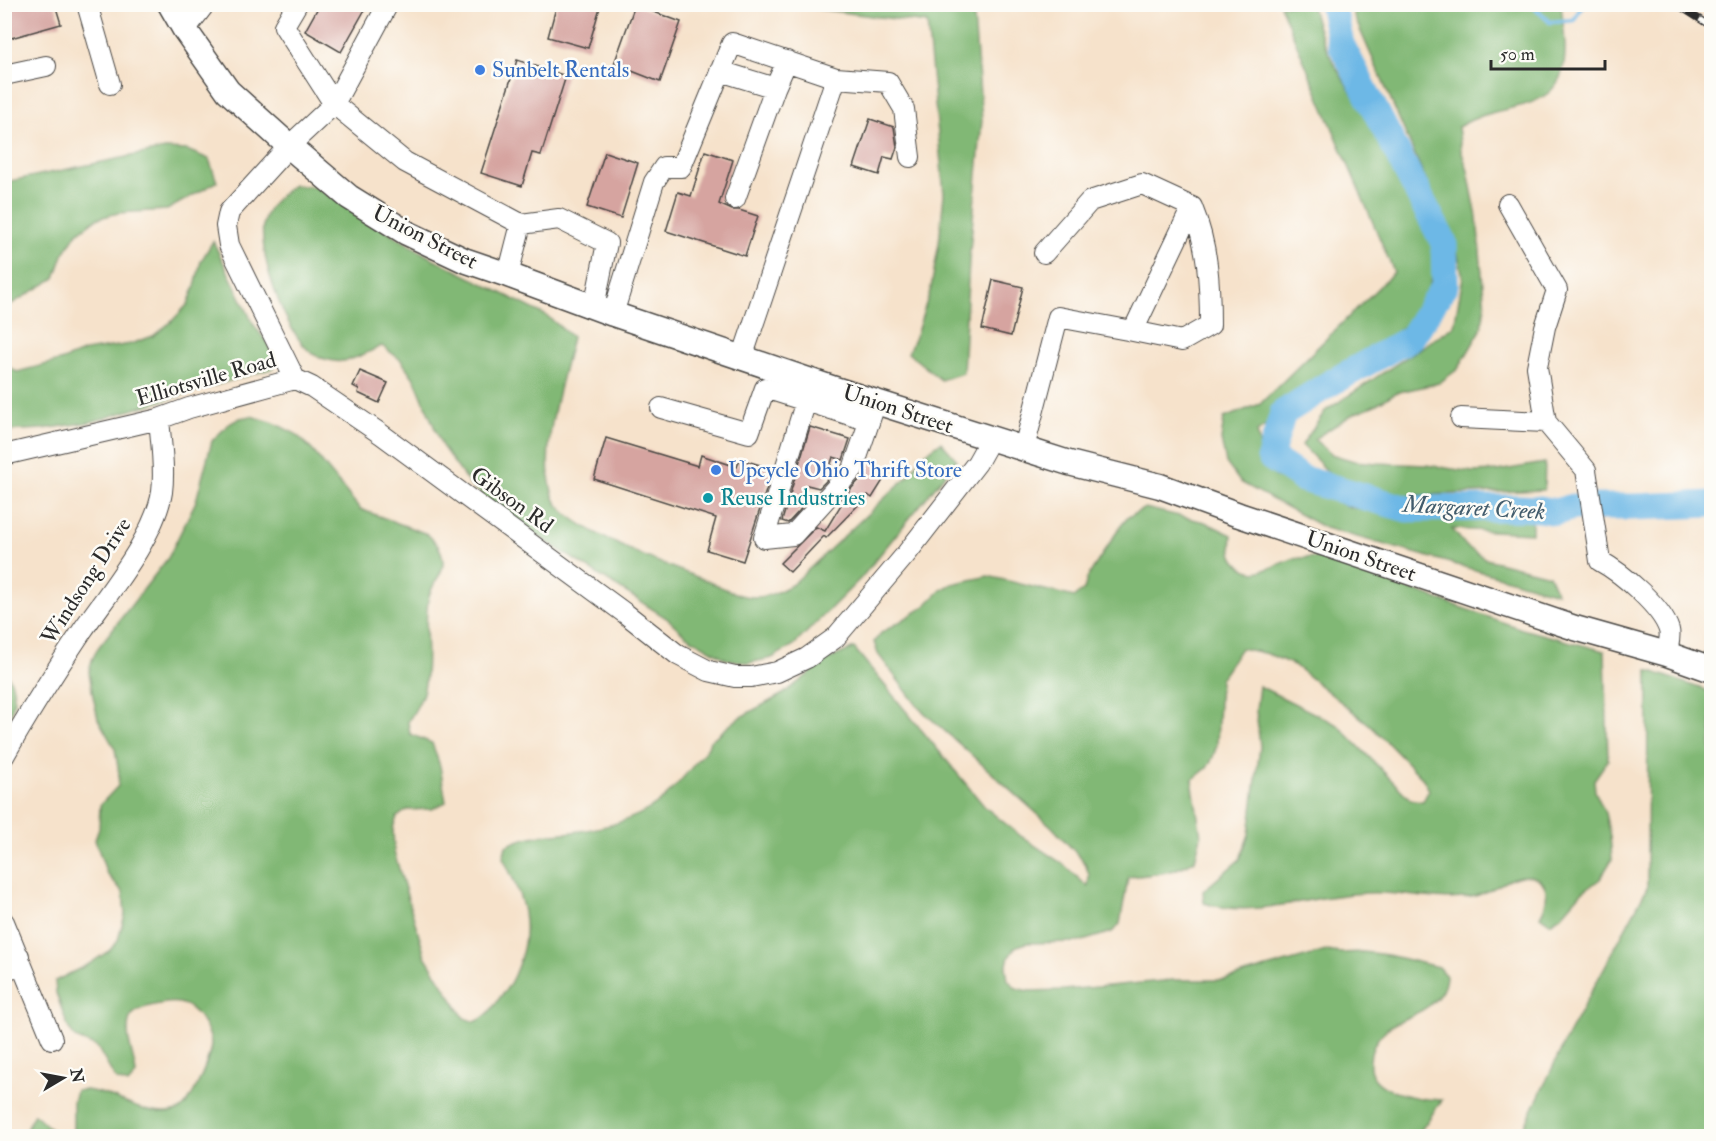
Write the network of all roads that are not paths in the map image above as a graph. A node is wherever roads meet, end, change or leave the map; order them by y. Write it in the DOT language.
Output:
graph roads {
  1 [pos="87,4"];
  2 [pos="170,4"];
  3 [pos="205,4"];
  4 [pos="297,4"];
  5 [pos="388,4"];
  6 [pos="185,30"];
  7 [pos="788,61"];
  8 [pos="46,66"];
  9 [pos="720,71"];
  10 [pos="4,75"];
  11 [pos="836,78"];
  12 [pos="110,84"];
  13 [pos="776,88"];
  14 [pos="334,104"];
  15 [pos="289,146"];
  16 [pos="910,157"];
  17 [pos="735,199"];
  18 [pos="1508,204"];
  19 [pos="1192,207"];
  20 [pos="521,224"];
  21 [pos="1044,253"];
  22 [pos="508,274"];
  23 [pos="603,311"];
  24 [pos="1133,331"];
  25 [pos="742,358"];
  26 [pos="768,378"];
  27 [pos="295,379"];
  28 [pos="809,391"];
  29 [pos="661,408"];
  30 [pos="872,411"];
  31 [pos="159,418"];
  32 [pos="1461,418"];
  33 [pos="1546,422"];
  34 [pos="991,438"];
  35 [pos="1024,448"];
  36 [pos="4,455"];
  37 [pos="1667,654"];
  38 [pos="1712,670"];
  39 [pos="4,756"];
  40 [pos="4,922"];
  41 [pos="19,957"];
  42 [pos="4,974"];
  43 [pos="52,1039"];
  1 -- 12 [label="street"];
  2 -- 6 [label="main road, Union Street"];
  3 -- 6 [label="street"];
  4 -- 14 [label="street"];
  5 -- 14 [label="street, Elliotsville Road"];
  6 -- 15 [label="main road, Union Street"];
  7 -- 9 [label="street"];
  7 -- 11 [label="street"];
  7 -- 13 [label="street"];
  8 -- 10 [label="street"];
  9 -- 13 [label="street"];
  9 -- 23 [label="street"];
  11 -- 16 [label="street"];
  11 -- 25 [label="street"];
  13 -- 17 [label="street"];
  14 -- 15 [label="street, Elliotsville Road"];
  14 -- 20 [label="street"];
  15 -- 22 [label="main road, Union Street"];
  15 -- 27 [label="street, Elliotsville Road"];
  18 -- 33 [label="street"];
  19 -- 21 [label="street"];
  19 -- 24 [label="street"];
  19 -- 24 [label="street"];
  20 -- 22 [label="street"];
  20 -- 23 [label="street"];
  22 -- 23 [label="main road, Union Street"];
  23 -- 25 [label="main road, Union Street"];
  24 -- 35 [label="street"];
  25 -- 26 [label="main road, Union Street"];
  26 -- 28 [label="main road, Union Street"];
  26 -- 29 [label="street"];
  27 -- 31 [label="street, Elliotsville Road"];
  27 -- 34 [label="street, Gibson Rd"];
  28 -- 30 [label="main road, Union Street"];
  28 -- 30 [label="street"];
  30 -- 34 [label="main road, Union Street"];
  31 -- 36 [label="street, Elliotsville Road"];
  31 -- 39 [label="street, Windsong Drive"];
  32 -- 33 [label="street"];
  33 -- 37 [label="street"];
  34 -- 35 [label="main road, Union Street"];
  35 -- 37 [label="main road, Union Street"];
  37 -- 38 [label="main road, Union Street"];
  40 -- 41 [label="street"];
  41 -- 42 [label="street"];
  41 -- 43 [label="street"];
}
